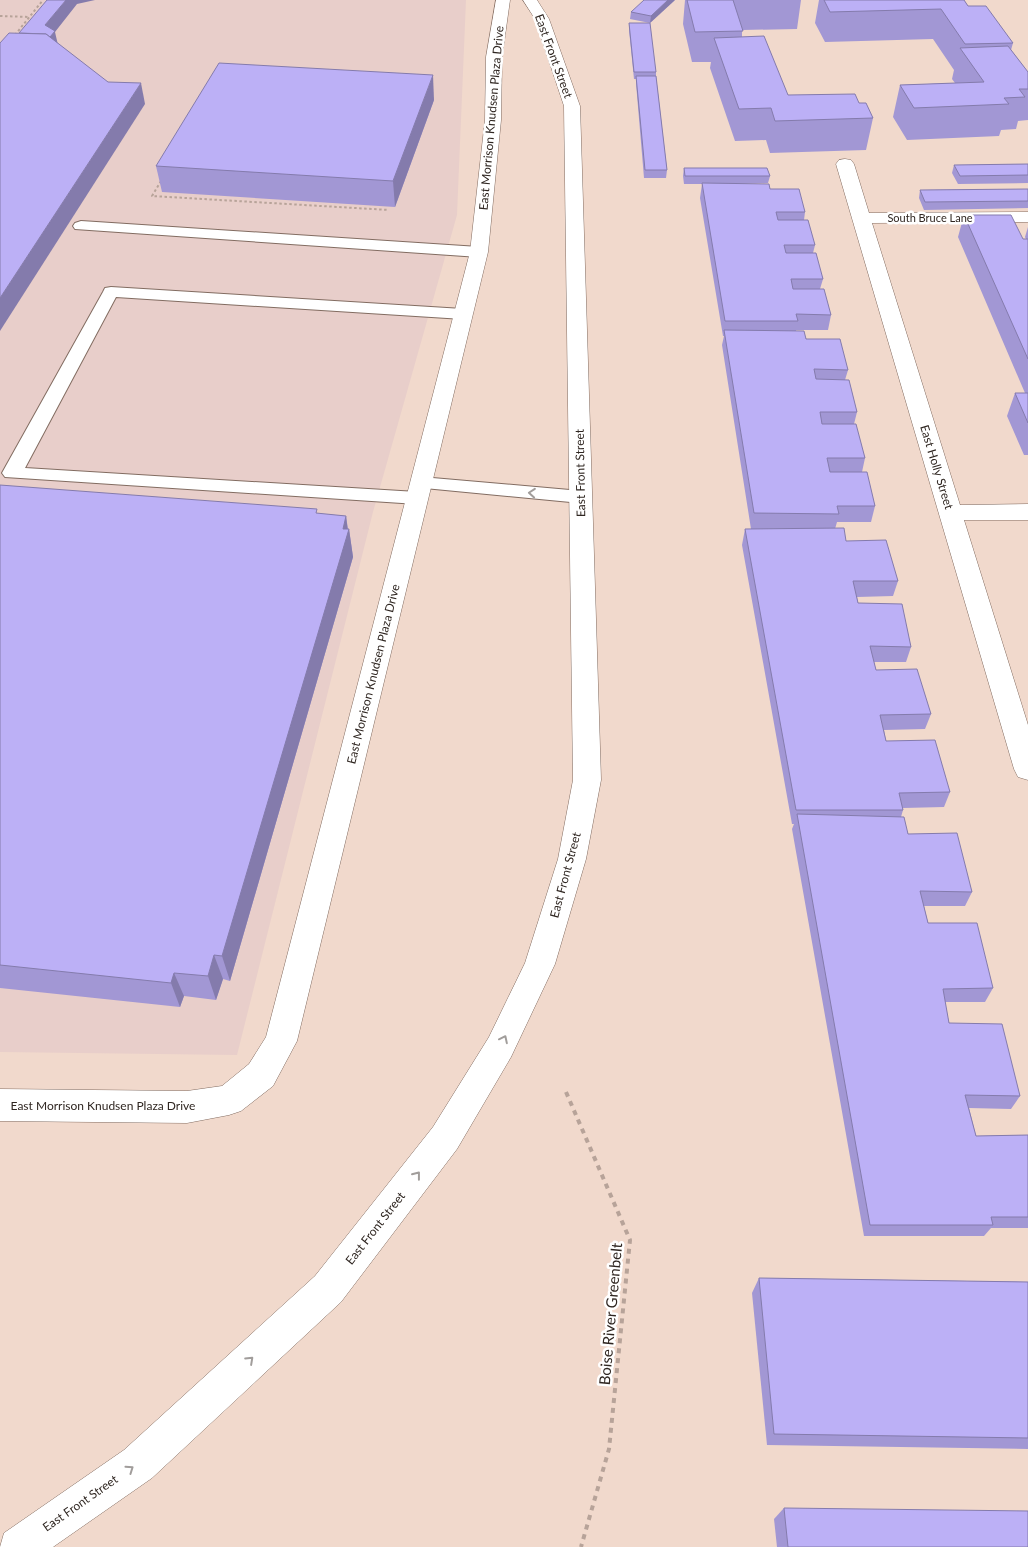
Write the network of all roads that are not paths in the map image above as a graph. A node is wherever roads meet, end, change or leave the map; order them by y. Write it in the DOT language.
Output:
graph roads {
  1 [pos="503,0"];
  2 [pos="530,0"];
  3 [pos="846,164"];
  4 [pos="1028,217"];
  5 [pos="862,218"];
  6 [pos="81,226"];
  7 [pos="479,252"];
  8 [pos="464,314"];
  9 [pos="419,491"];
  10 [pos="581,498"];
  11 [pos="1028,512"];
  12 [pos="951,513"];
  13 [pos="1028,769"];
  14 [pos="0,1105"];
  15 [pos="18,1547"];
  1 -- 7 [label="street, East Morrison Knudsen Plaza Drive"];
  2 -- 10 [label="street, East Front Street"];
  3 -- 5 [label="street, East Holly Street"];
  4 -- 5 [label="street, South Bruce Lane"];
  5 -- 12 [label="street, East Holly Street"];
  6 -- 7 [label="lane"];
  7 -- 8 [label="street, East Morrison Knudsen Plaza Drive"];
  8 -- 9 [label="street, East Morrison Knudsen Plaza Drive"];
  8 -- 9 [label="lane"];
  10 -- 9 [label="lane, one-way"];
  9 -- 14 [label="street, East Morrison Knudsen Plaza Drive"];
  15 -- 10 [label="street, East Front Street, one-way"];
  11 -- 12 [label="street"];
  12 -- 13 [label="street, East Holly Street"];
}
